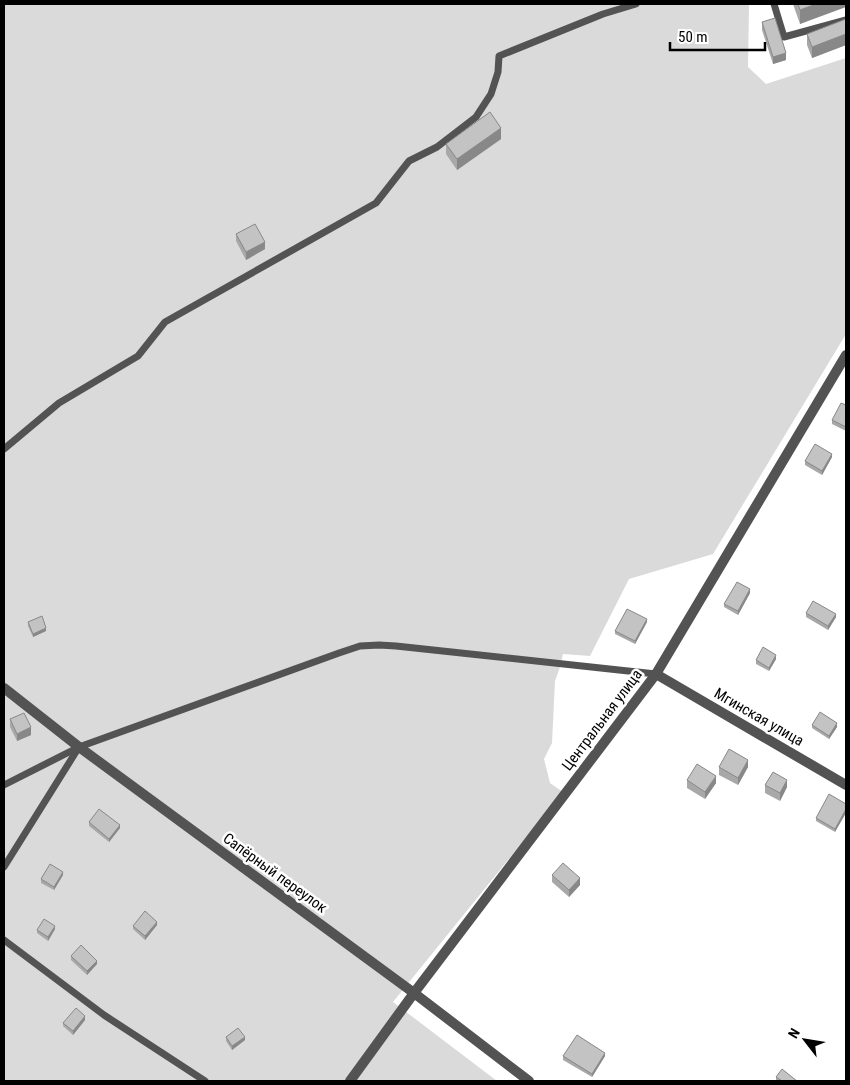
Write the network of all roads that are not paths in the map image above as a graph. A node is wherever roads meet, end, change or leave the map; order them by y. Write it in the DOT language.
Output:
graph roads {
  1 [pos="636,4"];
  2 [pos="774,4"];
  3 [pos="846,20"];
  4 [pos="846,355"];
  5 [pos="4,449"];
  6 [pos="656,674"];
  7 [pos="4,688"];
  8 [pos="79,747"];
  9 [pos="4,785"];
  10 [pos="846,785"];
  11 [pos="4,868"];
  12 [pos="4,940"];
  13 [pos="414,993"];
  14 [pos="205,1081"];
  15 [pos="350,1081"];
  16 [pos="529,1081"];
  1 -- 5 [label="lane"];
  2 -- 3 [label="lane"];
  4 -- 6 [label="street, Центральная улица"];
  6 -- 8 [label="lane"];
  6 -- 10 [label="street, Мгинская улица"];
  6 -- 13 [label="street, Центральная улица"];
  7 -- 8 [label="street, Сапёрный переулок"];
  8 -- 9 [label="lane"];
  8 -- 11 [label="lane"];
  8 -- 13 [label="street, Сапёрный переулок"];
  12 -- 14 [label="lane"];
  13 -- 15 [label="street, Центральная улица"];
  13 -- 16 [label="street, Сапёрный переулок"];
}
